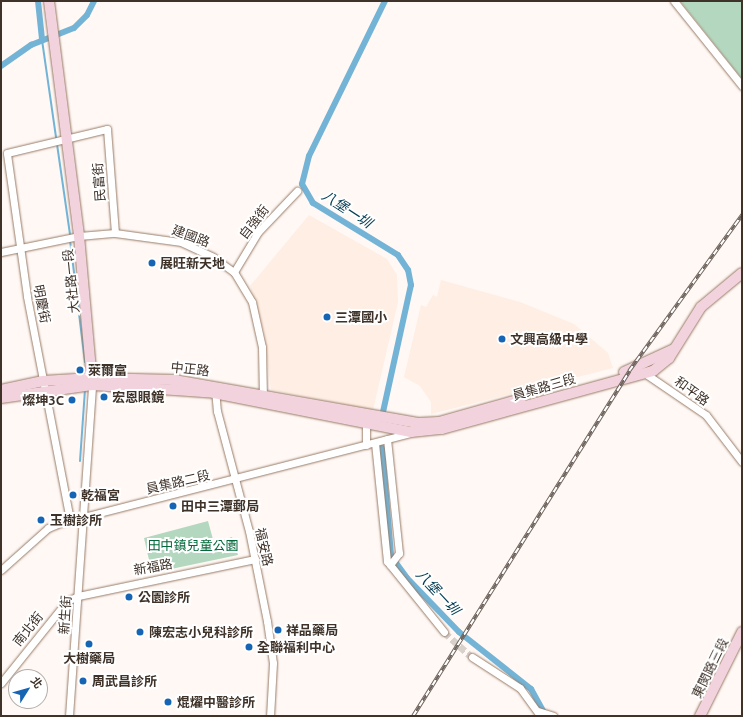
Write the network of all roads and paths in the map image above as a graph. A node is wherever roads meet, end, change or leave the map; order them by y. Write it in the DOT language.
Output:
graph roads {
  1 [pos="49,1"];
  2 [pos="674,1"];
  3 [pos="742,86"];
  4 [pos="65,138"];
  5 [pos="297,191"];
  6 [pos="115,233"];
  7 [pos="79,236"];
  8 [pos="20,248"];
  9 [pos="1,252"];
  10 [pos="234,272"];
  11 [pos="742,273"];
  12 [pos="674,349"];
  13 [pos="631,370"];
  14 [pos="645,373"];
  15 [pos="92,381"];
  16 [pos="44,385"];
  17 [pos="215,389"];
  18 [pos="1,390"];
  19 [pos="1,398"];
  20 [pos="263,398"];
  21 [pos="369,419"];
  22 [pos="439,422"];
  23 [pos="389,423"];
  24 [pos="411,432"];
  25 [pos="387,439"];
  26 [pos="375,443"];
  27 [pos="366,445"];
  28 [pos="742,462"];
  29 [pos="236,480"];
  30 [pos="83,516"];
  31 [pos="70,520"];
  32 [pos="255,559"];
  33 [pos="390,565"];
  34 [pos="1,570"];
  35 [pos="78,596"];
  36 [pos="444,632"];
  37 [pos="742,632"];
  38 [pos="472,656"];
  39 [pos="1,683"];
  40 [pos="539,713"];
  41 [pos="553,715"];
  42 [pos="70,716"];
  43 [pos="270,716"];
  44 [pos="700,716"];
  1 -- 4 [label="street, 大社路一段"];
  2 -- 3 [label="street"];
  4 -- 6 [label="street, 民富街"];
  4 -- 7 [label="street, 大社路一段"];
  4 -- 8 [label="street, 明慶街"];
  5 -- 10 [label="street, 自強街"];
  6 -- 7 [label="street, 建國路"];
  6 -- 10 [label="street, 建國路"];
  7 -- 8 [label="street, 建國路"];
  7 -- 15 [label="street, 大社路一段"];
  8 -- 9 [label="street, 建國路"];
  8 -- 16 [label="street, 明慶街"];
  10 -- 20 [label="street, 建國路"];
  11 -- 12 [label="street, 員集路三段"];
  12 -- 13 [label="street, 員集路三段"];
  12 -- 14 [label="street, 員集路三段"];
  13 -- 14 [label="street, 和平路"];
  13 -- 22 [label="street, 員集路三段"];
  14 -- 24 [label="street, 員集路三段"];
  14 -- 28 [label="street, 和平路"];
  15 -- 16 [label="street, 中正路"];
  15 -- 17 [label="street, 中正路"];
  15 -- 30 [label="street, 大社路一段"];
  16 -- 18 [label="street, 中正路"];
  16 -- 19 [label="street, 中正路"];
  16 -- 31 [label="street, 明慶街"];
  17 -- 20 [label="street, 中正路"];
  17 -- 29 [label="street, 福安路"];
  20 -- 21 [label="street, 中正路"];
  21 -- 23 [label="street, 中正路"];
  21 -- 27 [label="street"];
  22 -- 23 [label="street"];
  22 -- 24 [label="street"];
  23 -- 24 [label="street"];
  24 -- 25 [label="street"];
  25 -- 26 [label="street, 員集路二段"];
  25 -- 33 [label="street"];
  26 -- 27 [label="street, 員集路二段"];
  26 -- 33 [label="street"];
  27 -- 29 [label="street, 員集路二段"];
  29 -- 30 [label="street, 員集路二段"];
  29 -- 32 [label="street, 福安路"];
  30 -- 31 [label="street, 員集路二段"];
  30 -- 35 [label="street, 新生街"];
  31 -- 34 [label="street, 員集路二段"];
  32 -- 35 [label="street, 新福路"];
  32 -- 43 [label="street, 福安路"];
  33 -- 36 [label="street"];
  35 -- 39 [label="street, 南北街"];
  35 -- 42 [label="street, 新生街"];
  37 -- 44 [label="street, 東閔路三段"];
  38 -- 40 [label="street"];
  40 -- 41 [label="street"];
}
